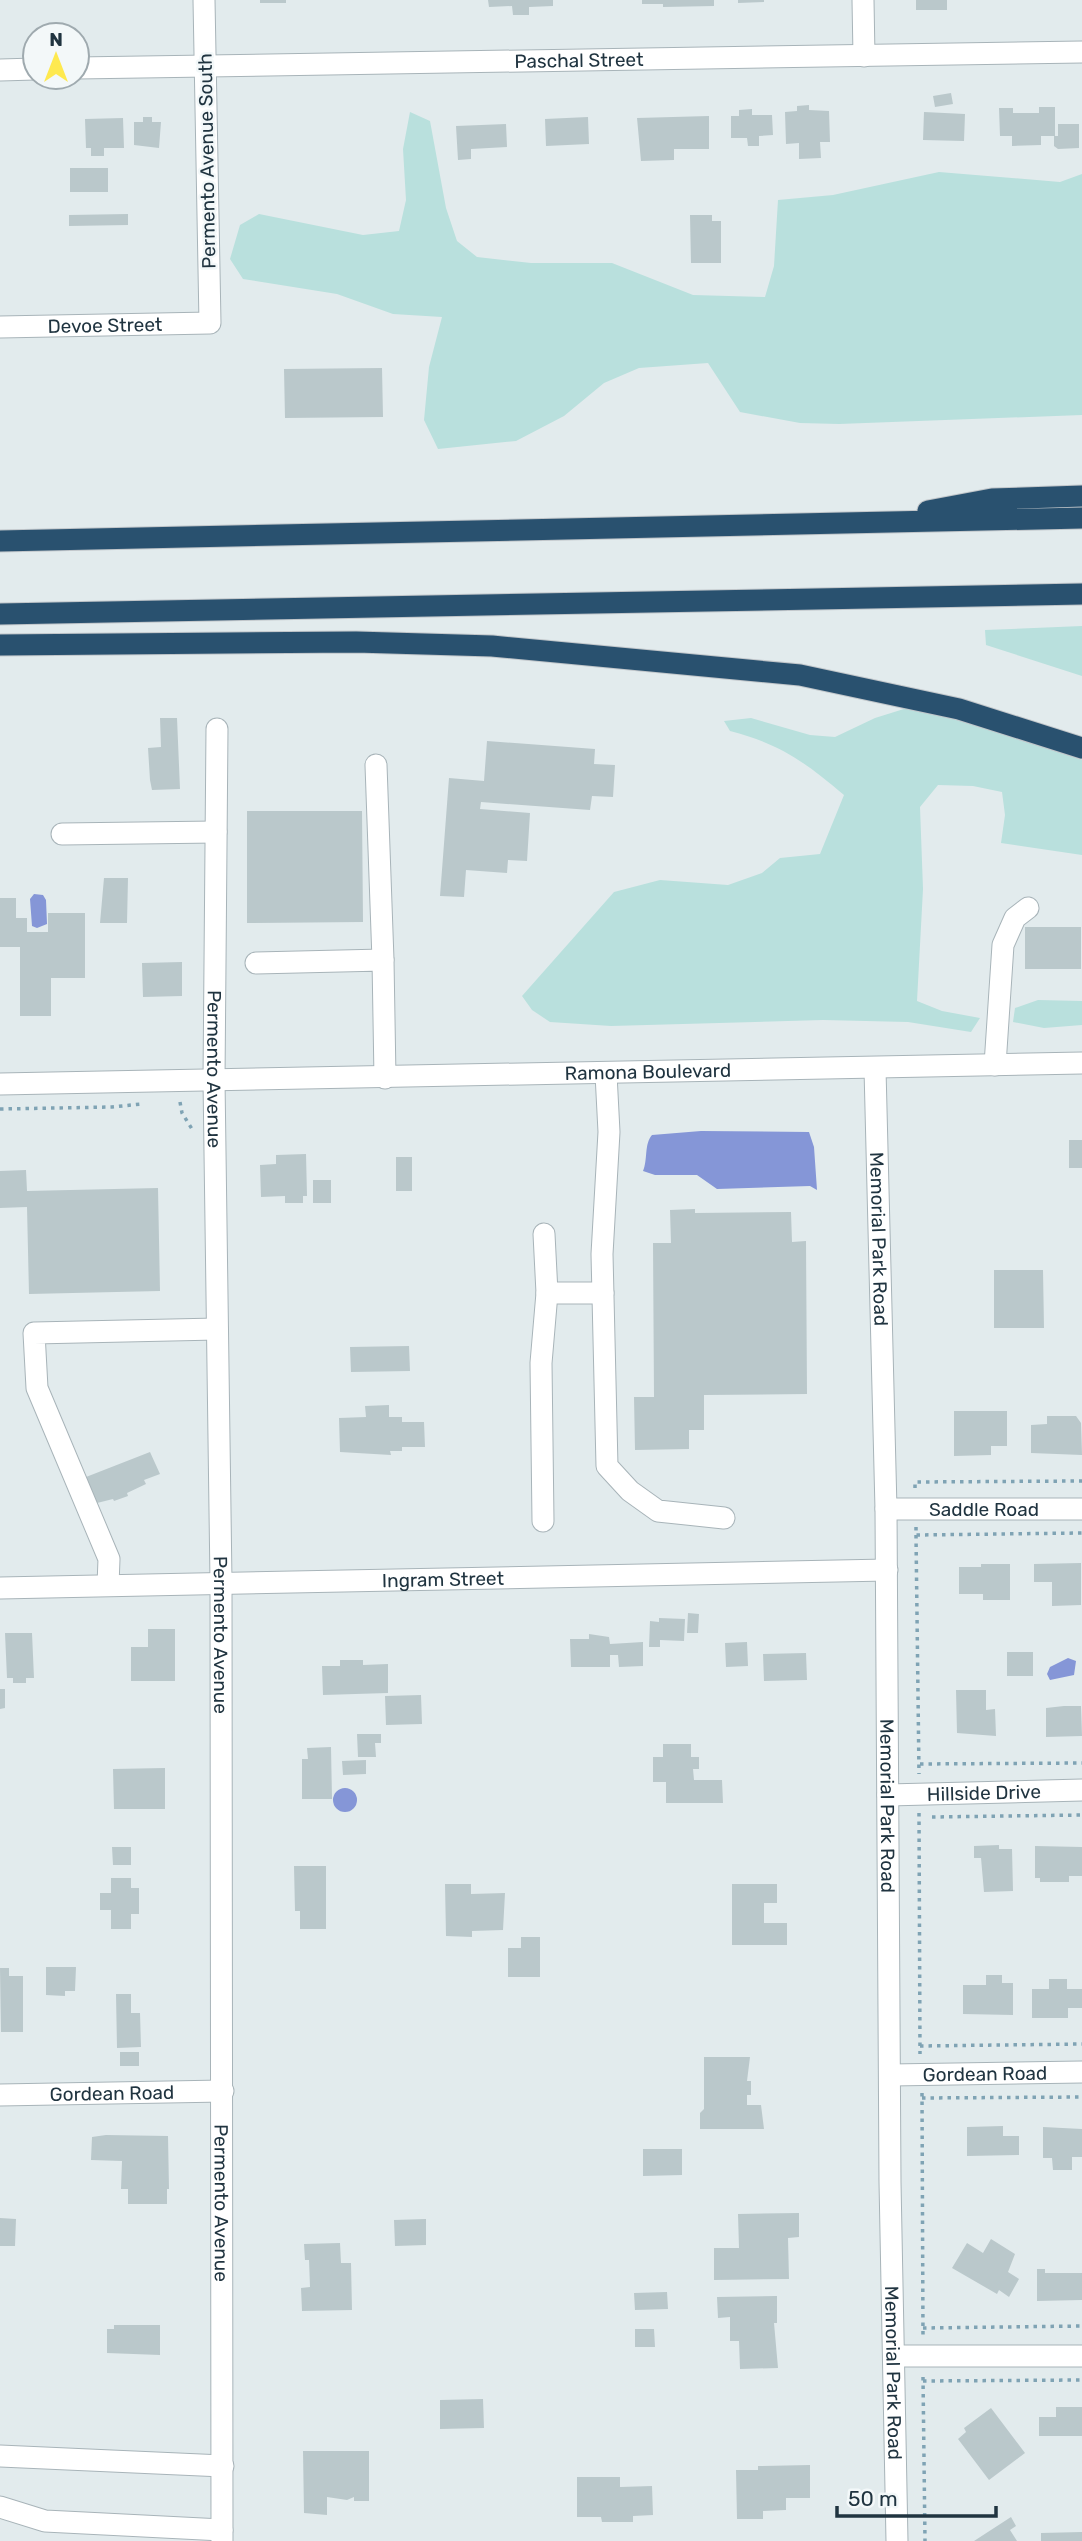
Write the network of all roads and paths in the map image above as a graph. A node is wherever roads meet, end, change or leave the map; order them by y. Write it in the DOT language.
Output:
graph roads {
  1 [pos="204,0"];
  2 [pos="863,0"];
  3 [pos="1082,51"];
  4 [pos="864,56"];
  5 [pos="205,65"];
  6 [pos="91,68"];
  7 [pos="21,69"];
  8 [pos="0,70"];
  9 [pos="210,323"];
  10 [pos="0,327"];
  11 [pos="1082,496"];
  12 [pos="1082,518"];
  13 [pos="861,522"];
  14 [pos="0,541"];
  15 [pos="1082,594"];
  16 [pos="0,614"];
  17 [pos="0,645"];
  18 [pos="217,729"];
  19 [pos="1082,748"];
  20 [pos="376,765"];
  21 [pos="216,832"];
  22 [pos="62,834"];
  23 [pos="1028,908"];
  24 [pos="383,960"];
  25 [pos="256,963"];
  26 [pos="1082,1063"];
  27 [pos="995,1065"];
  28 [pos="875,1069"];
  29 [pos="606,1074"];
  30 [pos="384,1077"];
  31 [pos="214,1080"];
  32 [pos="0,1084"];
  33 [pos="171,1099"];
  34 [pos="152,1101"];
  35 [pos="0,1109"];
  36 [pos="192,1133"];
  37 [pos="544,1234"];
  38 [pos="547,1293"];
  39 [pos="603,1293"];
  40 [pos="217,1329"];
  41 [pos="886,1509"];
  42 [pos="1082,1509"];
  43 [pos="723,1518"];
  44 [pos="542,1521"];
  45 [pos="916,1535"];
  46 [pos="887,1570"];
  47 [pos="221,1582"];
  48 [pos="108,1585"];
  49 [pos="0,1588"];
  50 [pos="1082,1763"];
  51 [pos="920,1764"];
  52 [pos="1082,1790"];
  53 [pos="919,1794"];
  54 [pos="888,1795"];
  55 [pos="1082,1815"];
  56 [pos="919,1817"];
  57 [pos="1082,2044"];
  58 [pos="920,2046"];
  59 [pos="1082,2072"];
  60 [pos="921,2074"];
  61 [pos="891,2075"];
  62 [pos="223,2091"];
  63 [pos="0,2095"];
  64 [pos="1082,2097"];
  65 [pos="922,2098"];
  66 [pos="1082,2326"];
  67 [pos="923,2328"];
  68 [pos="894,2356"];
  69 [pos="923,2356"];
  70 [pos="1082,2356"];
  71 [pos="1082,2380"];
  72 [pos="923,2381"];
  73 [pos="0,2456"];
  74 [pos="223,2466"];
  75 [pos="0,2507"];
  76 [pos="222,2535"];
  77 [pos="897,2541"];
  78 [pos="925,2541"];
  1 -- 5 [label="street, Permento Avenue South"];
  2 -- 4 [label="street"];
  3 -- 4 [label="street, Paschal Street"];
  4 -- 5 [label="street, Paschal Street"];
  5 -- 6 [label="street, Paschal Street"];
  5 -- 9 [label="street, Permento Avenue South"];
  7 -- 8 [label="street"];
  9 -- 10 [label="street, Devoe Street"];
  11 -- 13 [label="highway"];
  12 -- 13 [label="highway"];
  13 -- 14 [label="highway"];
  15 -- 16 [label="highway"];
  17 -- 19 [label="highway"];
  18 -- 21 [label="street, Permento Avenue"];
  20 -- 24 [label="street"];
  21 -- 22 [label="street"];
  21 -- 31 [label="street, Permento Avenue"];
  23 -- 27 [label="street"];
  24 -- 25 [label="street"];
  24 -- 30 [label="street"];
  26 -- 27 [label="street, Ramona Boulevard"];
  27 -- 28 [label="street, Ramona Boulevard"];
  28 -- 29 [label="street, Ramona Boulevard"];
  28 -- 41 [label="street, Memorial Park Road"];
  29 -- 30 [label="street, Ramona Boulevard"];
  29 -- 39 [label="street"];
  30 -- 31 [label="street, Ramona Boulevard"];
  31 -- 32 [label="street, Ramona Boulevard"];
  31 -- 40 [label="street, Permento Avenue"];
  33 -- 36 [label="path"];
  34 -- 35 [label="path"];
  37 -- 38 [label="street"];
  38 -- 39 [label="street"];
  38 -- 44 [label="street"];
  39 -- 43 [label="street"];
  40 -- 47 [label="street, Permento Avenue"];
  40 -- 48 [label="street"];
  41 -- 42 [label="street, Saddle Road"];
  41 -- 46 [label="street, Memorial Park Road"];
  45 -- 51 [label="path"];
  46 -- 47 [label="street, Ingram Street"];
  46 -- 54 [label="street, Memorial Park Road"];
  47 -- 48 [label="street, Ingram Street"];
  47 -- 62 [label="street, Permento Avenue"];
  48 -- 49 [label="street, Ingram Street"];
  50 -- 51 [label="path"];
  51 -- 53 [label="path"];
  52 -- 53 [label="street, Hillside Drive"];
  53 -- 54 [label="street, Hillside Drive"];
  53 -- 56 [label="path"];
  54 -- 61 [label="street, Memorial Park Road"];
  55 -- 56 [label="path"];
  56 -- 58 [label="path"];
  57 -- 58 [label="path"];
  58 -- 60 [label="path"];
  59 -- 60 [label="street, Gordean Road"];
  60 -- 61 [label="street, Gordean Road"];
  60 -- 65 [label="path"];
  61 -- 68 [label="street, Memorial Park Road"];
  62 -- 63 [label="street, Gordean Road"];
  62 -- 74 [label="street, Permento Avenue"];
  64 -- 65 [label="path"];
  65 -- 67 [label="path"];
  66 -- 67 [label="path"];
  67 -- 69 [label="path"];
  68 -- 69 [label="street"];
  68 -- 77 [label="street, Memorial Park Road"];
  69 -- 70 [label="street"];
  69 -- 72 [label="path"];
  71 -- 72 [label="path"];
  72 -- 78 [label="path"];
  73 -- 74 [label="street"];
  74 -- 76 [label="street, Permento Avenue"];
  75 -- 76 [label="street"];
}
